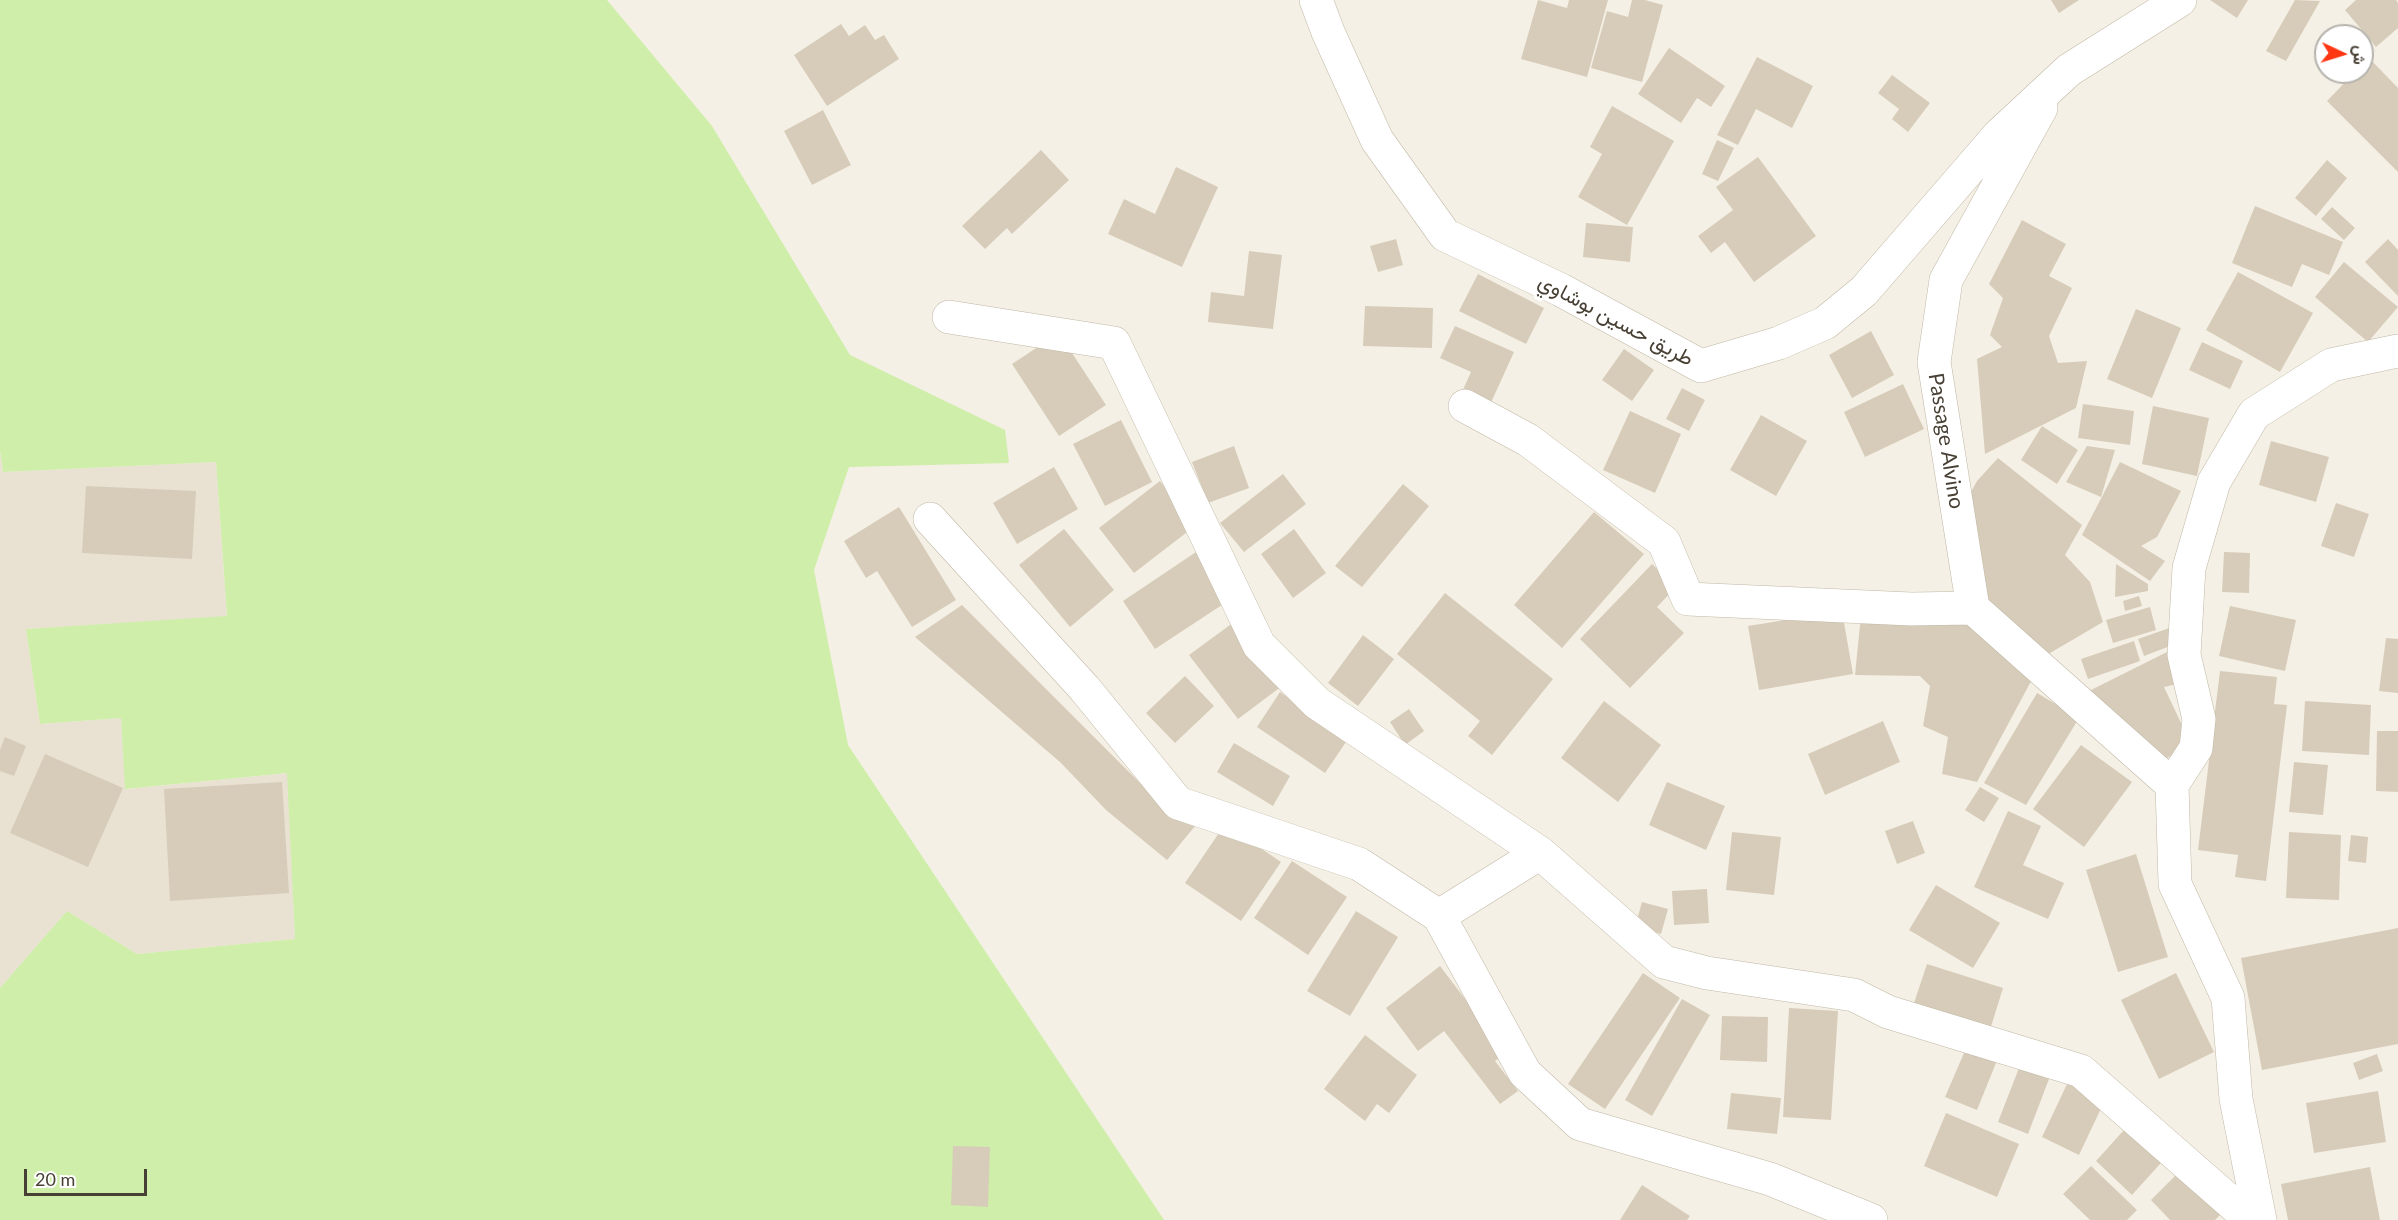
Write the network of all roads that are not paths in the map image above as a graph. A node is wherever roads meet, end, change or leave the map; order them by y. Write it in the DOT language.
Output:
graph roads {
  1 [pos="1316,0"];
  2 [pos="2180,0"];
  3 [pos="2054,86"];
  4 [pos="949,317"];
  5 [pos="2398,351"];
  6 [pos="1466,406"];
  7 [pos="930,519"];
  8 [pos="1973,608"];
  9 [pos="2172,785"];
  10 [pos="1540,853"];
  11 [pos="1439,916"];
  12 [pos="1871,1220"];
  13 [pos="2251,1220"];
  14 [pos="2260,1220"];
  1 -- 3 [label="street, طريق حسين بوشاوي"];
  2 -- 3 [label="street, طريق حسين بوشاوي"];
  3 -- 8 [label="street, Passage Alvino"];
  4 -- 10 [label="street"];
  5 -- 9 [label="street"];
  6 -- 8 [label="street"];
  7 -- 11 [label="street"];
  8 -- 9 [label="street"];
  9 -- 14 [label="street"];
  10 -- 11 [label="street"];
  10 -- 13 [label="street"];
  11 -- 12 [label="street"];
}
